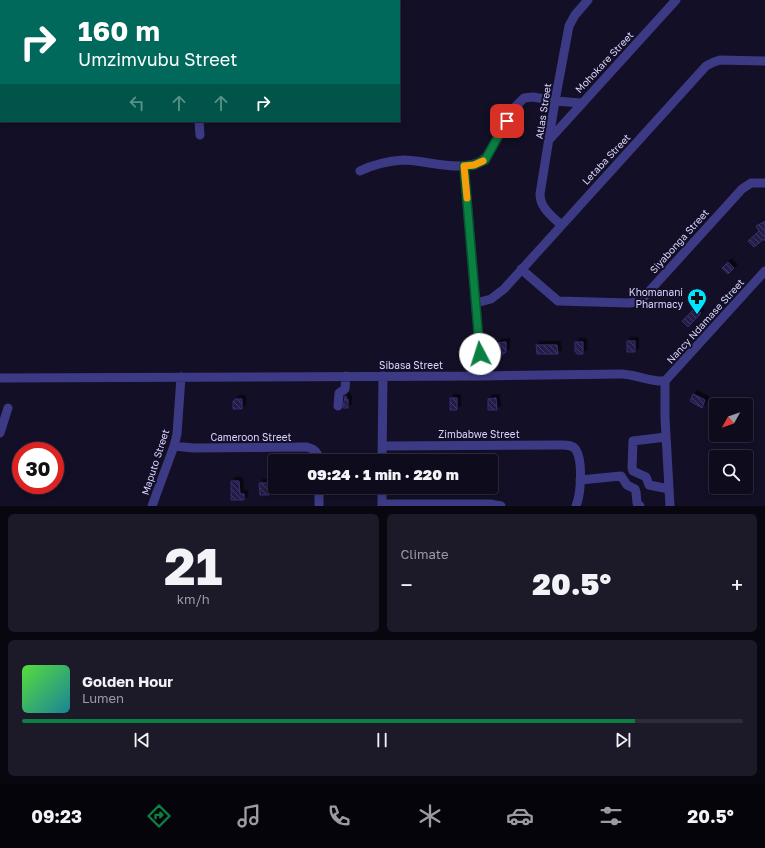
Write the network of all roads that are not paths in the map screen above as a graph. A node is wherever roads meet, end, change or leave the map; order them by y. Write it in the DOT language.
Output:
graph roads {
  1 [pos="588,0"];
  2 [pos="676,0"];
  3 [pos="765,61"];
  4 [pos="555,101"];
  5 [pos="581,103"];
  6 [pos="200,122"];
  7 [pos="200,135"];
  8 [pos="549,140"];
  9 [pos="464,166"];
  10 [pos="360,171"];
  11 [pos="765,183"];
  12 [pos="560,225"];
  13 [pos="521,269"];
  14 [pos="765,271"];
  15 [pos="476,303"];
  16 [pos="346,376"];
  17 [pos="383,376"];
  18 [pos="482,376"];
  19 [pos="180,377"];
  20 [pos="0,378"];
  21 [pos="664,381"];
  22 [pos="338,406"];
  23 [pos="8,408"];
  24 [pos="0,433"];
  25 [pos="666,437"];
  26 [pos="174,446"];
  27 [pos="383,446"];
  28 [pos="317,454"];
  29 [pos="382,454"];
  30 [pos="580,480"];
  31 [pos="669,489"];
  32 [pos="319,494"];
  33 [pos="382,494"];
  34 [pos="382,505"];
  35 [pos="152,506"];
  36 [pos="319,506"];
  37 [pos="501,506"];
  38 [pos="576,506"];
  39 [pos="640,506"];
  40 [pos="670,506"];
  1 -- 4 [label="street, Atlas Street"];
  2 -- 5 [label="street, Mohokare Street"];
  3 -- 12 [label="street, Letaba Street"];
  4 -- 5 [label="street"];
  4 -- 8 [label="street, Atlas Street"];
  4 -- 9 [label="street"];
  5 -- 8 [label="street, Mohokare Street"];
  6 -- 7 [label="street"];
  8 -- 12 [label="street, Atlas Street"];
  9 -- 10 [label="street"];
  9 -- 15 [label="street"];
  11 -- 13 [label="street, Siyabonga Street"];
  12 -- 13 [label="street, Letaba Street"];
  13 -- 15 [label="street, Letaba Street"];
  14 -- 21 [label="street, Nancy Ndamase Street"];
  15 -- 18 [label="street"];
  16 -- 17 [label="street, Sibasa Street"];
  16 -- 19 [label="street, Sibasa Street"];
  16 -- 22 [label="street"];
  17 -- 18 [label="street, Sibasa Street"];
  17 -- 27 [label="street"];
  18 -- 21 [label="street, Sibasa Street"];
  19 -- 20 [label="street, Sibasa Street"];
  19 -- 26 [label="street, Maputo Street"];
  21 -- 25 [label="street"];
  23 -- 24 [label="street"];
  25 -- 31 [label="street"];
  25 -- 31 [label="street"];
  26 -- 28 [label="street, Cameroon Street"];
  26 -- 35 [label="street, Maputo Street"];
  27 -- 29 [label="street"];
  27 -- 30 [label="street, Zimbabwe Street"];
  30 -- 38 [label="street"];
  30 -- 39 [label="street"];
  31 -- 40 [label="street"];
  32 -- 36 [label="street"];
  33 -- 34 [label="street"];
  34 -- 37 [label="street"];
}
